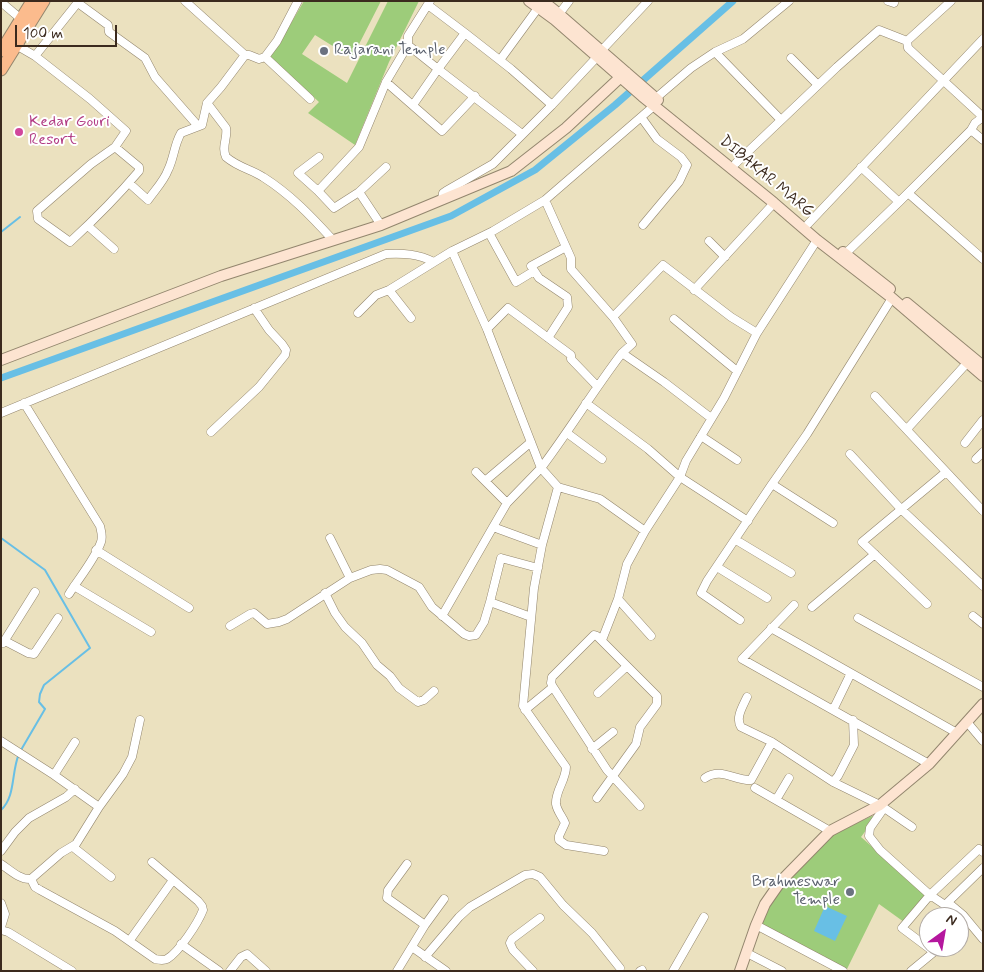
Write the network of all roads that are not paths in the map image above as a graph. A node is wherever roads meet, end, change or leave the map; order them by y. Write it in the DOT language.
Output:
graph roads {
  1 [pos="32,1"];
  2 [pos="44,1"];
  3 [pos="184,1"];
  4 [pos="298,1"];
  5 [pos="529,1"];
  6 [pos="569,1"];
  7 [pos="648,1"];
  8 [pos="789,1"];
  9 [pos="951,1"];
  10 [pos="1,2"];
  11 [pos="79,2"];
  12 [pos="429,3"];
  13 [pos="540,5"];
  14 [pos="559,14"];
  15 [pos="21,19"];
  16 [pos="465,33"];
  17 [pos="983,38"];
  18 [pos="907,41"];
  19 [pos="16,45"];
  20 [pos="408,45"];
  21 [pos="1,52"];
  22 [pos="715,52"];
  23 [pos="599,54"];
  24 [pos="245,55"];
  25 [pos="35,56"];
  26 [pos="265,57"];
  27 [pos="791,58"];
  28 [pos="500,60"];
  29 [pos="438,69"];
  30 [pos="1,70"];
  31 [pos="626,77"];
  32 [pos="944,80"];
  33 [pos="386,82"];
  34 [pos="818,85"];
  35 [pos="475,96"];
  36 [pos="310,99"];
  37 [pos="655,102"];
  38 [pos="207,103"];
  39 [pos="413,105"];
  40 [pos="552,105"];
  41 [pos="642,117"];
  42 [pos="983,117"];
  43 [pos="781,120"];
  44 [pos="198,126"];
  45 [pos="970,130"];
  46 [pos="522,134"];
  47 [pos="983,140"];
  48 [pos="115,147"];
  49 [pos="319,157"];
  50 [pos="736,164"];
  51 [pos="386,167"];
  52 [pos="861,167"];
  53 [pos="129,183"];
  54 [pos="318,191"];
  55 [pos="359,192"];
  56 [pos="908,193"];
  57 [pos="442,200"];
  58 [pos="545,200"];
  59 [pos="899,202"];
  60 [pos="774,203"];
  61 [pos="381,225"];
  62 [pos="643,225"];
  63 [pos="88,226"];
  64 [pos="813,232"];
  65 [pos="489,233"];
  66 [pos="332,239"];
  67 [pos="709,241"];
  68 [pos="566,247"];
  69 [pos="114,249"];
  70 [pos="452,251"];
  71 [pos="845,254"];
  72 [pos="725,257"];
  73 [pos="983,259"];
  74 [pos="434,262"];
  75 [pos="534,271"];
  76 [pos="389,290"];
  77 [pos="694,290"];
  78 [pos="892,298"];
  79 [pos="254,308"];
  80 [pos="358,313"];
  81 [pos="613,317"];
  82 [pos="410,318"];
  83 [pos="674,319"];
  84 [pos="487,329"];
  85 [pos="757,333"];
  86 [pos="548,338"];
  87 [pos="622,353"];
  88 [pos="1,360"];
  89 [pos="967,363"];
  90 [pos="983,366"];
  91 [pos="737,371"];
  92 [pos="983,376"];
  93 [pos="597,386"];
  94 [pos="875,396"];
  95 [pos="586,403"];
  96 [pos="24,404"];
  97 [pos="1,413"];
  98 [pos="712,418"];
  99 [pos="983,420"];
  100 [pos="906,429"];
  101 [pos="211,432"];
  102 [pos="567,433"];
  103 [pos="701,436"];
  104 [pos="531,442"];
  105 [pos="965,443"];
  106 [pos="983,452"];
  107 [pos="850,454"];
  108 [pos="602,459"];
  109 [pos="976,459"];
  110 [pos="737,460"];
  111 [pos="541,468"];
  112 [pos="476,472"];
  113 [pos="946,472"];
  114 [pos="680,477"];
  115 [pos="485,481"];
  116 [pos="772,484"];
  117 [pos="558,487"];
  118 [pos="507,503"];
  119 [pos="901,510"];
  120 [pos="983,511"];
  121 [pos="748,521"];
  122 [pos="833,524"];
  123 [pos="493,526"];
  124 [pos="645,531"];
  125 [pos="330,538"];
  126 [pos="736,540"];
  127 [pos="542,545"];
  128 [pos="96,550"];
  129 [pos="875,554"];
  130 [pos="717,567"];
  131 [pos="538,568"];
  132 [pos="791,573"];
  133 [pos="350,578"];
  134 [pos="74,586"];
  135 [pos="983,586"];
  136 [pos="35,592"];
  137 [pos="69,594"];
  138 [pos="325,594"];
  139 [pos="767,598"];
  140 [pos="618,599"];
  141 [pos="490,602"];
  142 [pos="927,604"];
  143 [pos="794,605"];
  144 [pos="812,607"];
  145 [pos="189,608"];
  146 [pos="442,616"];
  147 [pos="973,616"];
  148 [pos="532,617"];
  149 [pos="58,618"];
  150 [pos="858,618"];
  151 [pos="740,620"];
  152 [pos="983,624"];
  153 [pos="230,626"];
  154 [pos="771,628"];
  155 [pos="151,632"];
  156 [pos="651,636"];
  157 [pos="602,640"];
  158 [pos="3,643"];
  159 [pos="627,666"];
  160 [pos="851,673"];
  161 [pos="553,687"];
  162 [pos="983,687"];
  163 [pos="434,691"];
  164 [pos="598,693"];
  165 [pos="747,697"];
  166 [pos="983,704"];
  167 [pos="525,710"];
  168 [pos="834,710"];
  169 [pos="140,720"];
  170 [pos="853,720"];
  171 [pos="967,722"];
  172 [pos="613,732"];
  173 [pos="957,733"];
  174 [pos="1,741"];
  175 [pos="983,741"];
  176 [pos="75,742"];
  177 [pos="772,742"];
  178 [pos="592,749"];
  179 [pos="929,764"];
  180 [pos="54,775"];
  181 [pos="613,776"];
  182 [pos="705,778"];
  183 [pos="789,778"];
  184 [pos="832,782"];
  185 [pos="756,788"];
  186 [pos="74,789"];
  187 [pos="597,798"];
  188 [pos="776,800"];
  189 [pos="640,806"];
  190 [pos="882,806"];
  191 [pos="99,807"];
  192 [pos="912,827"];
  193 [pos="830,831"];
  194 [pos="72,847"];
  195 [pos="604,851"];
  196 [pos="1,852"];
  197 [pos="983,852"];
  198 [pos="152,862"];
  199 [pos="1,864"];
  200 [pos="407,864"];
  201 [pos="983,868"];
  202 [pos="111,877"];
  203 [pos="31,879"];
  204 [pos="173,880"];
  205 [pos="930,895"];
  206 [pos="444,899"];
  207 [pos="1,904"];
  208 [pos="945,905"];
  209 [pos="704,917"];
  210 [pos="540,918"];
  211 [pos="756,924"];
  212 [pos="425,925"];
  213 [pos="1,928"];
  214 [pos="983,939"];
  215 [pos="130,940"];
  216 [pos="181,944"];
  217 [pos="412,947"];
  218 [pos="747,953"];
  219 [pos="426,956"];
  220 [pos="620,968"];
  221 [pos="532,970"];
  222 [pos="840,970"];
  223 [pos="72,971"];
  224 [pos="219,971"];
  225 [pos="230,971"];
  226 [pos="266,971"];
  227 [pos="397,971"];
  228 [pos="446,971"];
  229 [pos="673,971"];
  230 [pos="740,971"];
  231 [pos="782,971"];
  232 [pos="911,971"];
  1 -- 15 [label="main road"];
  2 -- 19 [label="main road"];
  3 -- 24 [label="street"];
  4 -- 26 [label="street"];
  5 -- 13 [label="main road, DIBAKAR MARG"];
  6 -- 14 [label="street"];
  7 -- 23 [label="street"];
  8 -- 22 [label="street"];
  9 -- 18 [label="street"];
  10 -- 15 [label="street"];
  11 -- 25 [label="street"];
  11 -- 44 [label="street"];
  12 -- 16 [label="street"];
  12 -- 20 [label="street"];
  13 -- 14 [label="main road, DIBAKAR MARG"];
  13 -- 23 [label="main road, DIBAKAR MARG"];
  13 -- 28 [label="street"];
  14 -- 23 [label="main road, DIBAKAR MARG"];
  15 -- 21 [label="main road"];
  16 -- 28 [label="street"];
  16 -- 29 [label="street"];
  17 -- 32 [label="street"];
  18 -- 32 [label="street"];
  18 -- 34 [label="street"];
  19 -- 25 [label="street"];
  19 -- 30 [label="main road"];
  20 -- 29 [label="street"];
  20 -- 33 [label="street"];
  22 -- 37 [label="street"];
  22 -- 43 [label="street"];
  23 -- 31 [label="main road, DIBAKAR MARG"];
  23 -- 40 [label="street"];
  24 -- 26 [label="street"];
  24 -- 38 [label="street"];
  25 -- 48 [label="street"];
  26 -- 36 [label="street"];
  27 -- 34 [label="street"];
  28 -- 40 [label="street"];
  29 -- 35 [label="street"];
  29 -- 39 [label="street"];
  31 -- 37 [label="main road, DIBAKAR MARG"];
  31 -- 57 [label="main road"];
  32 -- 42 [label="street"];
  32 -- 52 [label="street"];
  33 -- 39 [label="street"];
  33 -- 54 [label="street"];
  34 -- 43 [label="street"];
  35 -- 39 [label="street"];
  35 -- 46 [label="street"];
  37 -- 41 [label="street"];
  37 -- 50 [label="main road, DIBAKAR MARG"];
  37 -- 60 [label="main road, DIBAKAR MARG"];
  38 -- 44 [label="street"];
  38 -- 66 [label="street"];
  40 -- 46 [label="street"];
  41 -- 58 [label="street"];
  41 -- 62 [label="street"];
  42 -- 45 [label="street"];
  43 -- 50 [label="street"];
  44 -- 53 [label="street"];
  45 -- 47 [label="street"];
  45 -- 56 [label="street"];
  46 -- 57 [label="street"];
  48 -- 53 [label="street"];
  48 -- 63 [label="street"];
  49 -- 54 [label="street"];
  50 -- 64 [label="main road, DIBAKAR MARG"];
  51 -- 55 [label="street"];
  52 -- 59 [label="street"];
  52 -- 64 [label="street"];
  53 -- 63 [label="street"];
  54 -- 55 [label="street"];
  55 -- 61 [label="street"];
  56 -- 59 [label="street"];
  56 -- 73 [label="street"];
  57 -- 61 [label="main road"];
  58 -- 65 [label="street"];
  58 -- 68 [label="street"];
  59 -- 71 [label="street"];
  60 -- 64 [label="main road, DIBAKAR MARG"];
  60 -- 72 [label="street"];
  61 -- 66 [label="main road"];
  63 -- 69 [label="street"];
  64 -- 71 [label="main road, DIBAKAR MARG"];
  64 -- 78 [label="main road, DIBAKAR MARG"];
  64 -- 85 [label="street"];
  65 -- 70 [label="street"];
  65 -- 75 [label="street"];
  66 -- 88 [label="main road"];
  67 -- 72 [label="street"];
  68 -- 75 [label="street"];
  68 -- 81 [label="street"];
  70 -- 74 [label="street"];
  70 -- 84 [label="street"];
  71 -- 90 [label="main road, DIBAKAR MARG"];
  72 -- 77 [label="street"];
  74 -- 76 [label="street"];
  74 -- 79 [label="street"];
  75 -- 86 [label="street"];
  76 -- 80 [label="street"];
  76 -- 82 [label="street"];
  77 -- 81 [label="street"];
  77 -- 85 [label="street"];
  78 -- 89 [label="main road, DIBAKAR MARG"];
  78 -- 116 [label="street"];
  79 -- 96 [label="street"];
  79 -- 101 [label="street"];
  81 -- 87 [label="street"];
  83 -- 91 [label="street"];
  84 -- 86 [label="street"];
  84 -- 104 [label="street"];
  85 -- 91 [label="street"];
  86 -- 93 [label="street"];
  87 -- 93 [label="street"];
  87 -- 98 [label="street"];
  89 -- 92 [label="main road, DIBAKAR MARG"];
  89 -- 100 [label="street"];
  91 -- 98 [label="street"];
  93 -- 95 [label="street"];
  94 -- 100 [label="street"];
  95 -- 102 [label="street"];
  95 -- 114 [label="street"];
  96 -- 97 [label="street"];
  96 -- 128 [label="street"];
  98 -- 103 [label="street"];
  99 -- 105 [label="street"];
  100 -- 113 [label="street"];
  102 -- 108 [label="street"];
  102 -- 111 [label="street"];
  103 -- 110 [label="street"];
  103 -- 114 [label="street"];
  104 -- 111 [label="street"];
  104 -- 115 [label="street"];
  106 -- 109 [label="street"];
  107 -- 119 [label="street"];
  111 -- 117 [label="street"];
  111 -- 118 [label="street"];
  112 -- 115 [label="street"];
  113 -- 119 [label="street"];
  113 -- 120 [label="street"];
  114 -- 121 [label="street"];
  114 -- 124 [label="street"];
  115 -- 118 [label="street"];
  116 -- 121 [label="street"];
  116 -- 122 [label="street"];
  117 -- 124 [label="street"];
  117 -- 127 [label="street"];
  118 -- 123 [label="street"];
  119 -- 129 [label="street"];
  119 -- 135 [label="street"];
  121 -- 126 [label="street"];
  123 -- 127 [label="street"];
  123 -- 146 [label="street"];
  124 -- 140 [label="street"];
  125 -- 133 [label="street"];
  126 -- 130 [label="street"];
  126 -- 132 [label="street"];
  127 -- 131 [label="street"];
  128 -- 134 [label="street"];
  128 -- 145 [label="street"];
  129 -- 142 [label="street"];
  129 -- 144 [label="street"];
  130 -- 139 [label="street"];
  130 -- 151 [label="street"];
  131 -- 141 [label="street"];
  131 -- 148 [label="street"];
  133 -- 138 [label="street"];
  133 -- 146 [label="street"];
  134 -- 137 [label="street"];
  134 -- 155 [label="street"];
  136 -- 158 [label="street"];
  138 -- 153 [label="street"];
  138 -- 163 [label="street"];
  140 -- 156 [label="street"];
  140 -- 157 [label="street"];
  141 -- 146 [label="street"];
  141 -- 148 [label="street"];
  143 -- 154 [label="street"];
  147 -- 152 [label="street"];
  148 -- 167 [label="street"];
  149 -- 158 [label="street"];
  150 -- 162 [label="street"];
  154 -- 160 [label="street"];
  154 -- 168 [label="street"];
  157 -- 159 [label="street"];
  157 -- 161 [label="street"];
  159 -- 164 [label="street"];
  159 -- 181 [label="street"];
  160 -- 168 [label="street"];
  160 -- 173 [label="street"];
  161 -- 167 [label="street"];
  161 -- 178 [label="street"];
  165 -- 177 [label="street"];
  166 -- 171 [label="main road"];
  167 -- 195 [label="street"];
  168 -- 170 [label="street"];
  169 -- 191 [label="street"];
  170 -- 179 [label="street"];
  170 -- 184 [label="street"];
  171 -- 173 [label="main road"];
  171 -- 175 [label="street"];
  172 -- 178 [label="street"];
  173 -- 179 [label="main road"];
  174 -- 180 [label="street"];
  176 -- 180 [label="street"];
  177 -- 182 [label="street"];
  177 -- 184 [label="street"];
  178 -- 181 [label="street"];
  179 -- 190 [label="main road"];
  180 -- 186 [label="street"];
  181 -- 187 [label="street"];
  181 -- 189 [label="street"];
  183 -- 188 [label="street"];
  184 -- 190 [label="street"];
  185 -- 188 [label="street"];
  186 -- 191 [label="street"];
  186 -- 196 [label="street"];
  188 -- 193 [label="street"];
  190 -- 192 [label="street"];
  190 -- 193 [label="main road"];
  190 -- 205 [label="street"];
  191 -- 194 [label="street"];
  193 -- 211 [label="main road"];
  194 -- 202 [label="street"];
  194 -- 203 [label="street"];
  197 -- 205 [label="street"];
  198 -- 204 [label="street"];
  199 -- 203 [label="street"];
  200 -- 212 [label="street"];
  201 -- 208 [label="street"];
  203 -- 215 [label="street"];
  204 -- 215 [label="street"];
  204 -- 216 [label="street"];
  205 -- 208 [label="street"];
  205 -- 232 [label="street"];
  206 -- 212 [label="street"];
  207 -- 213 [label="street"];
  208 -- 214 [label="street"];
  209 -- 229 [label="street"];
  210 -- 221 [label="street"];
  211 -- 218 [label="main road"];
  211 -- 222 [label="street"];
  212 -- 217 [label="street"];
  213 -- 223 [label="street"];
  215 -- 216 [label="street"];
  216 -- 224 [label="street"];
  217 -- 219 [label="street"];
  217 -- 227 [label="street"];
  218 -- 230 [label="main road"];
  218 -- 231 [label="street"];
  219 -- 220 [label="street"];
  219 -- 228 [label="street"];
  225 -- 226 [label="street"];
}
